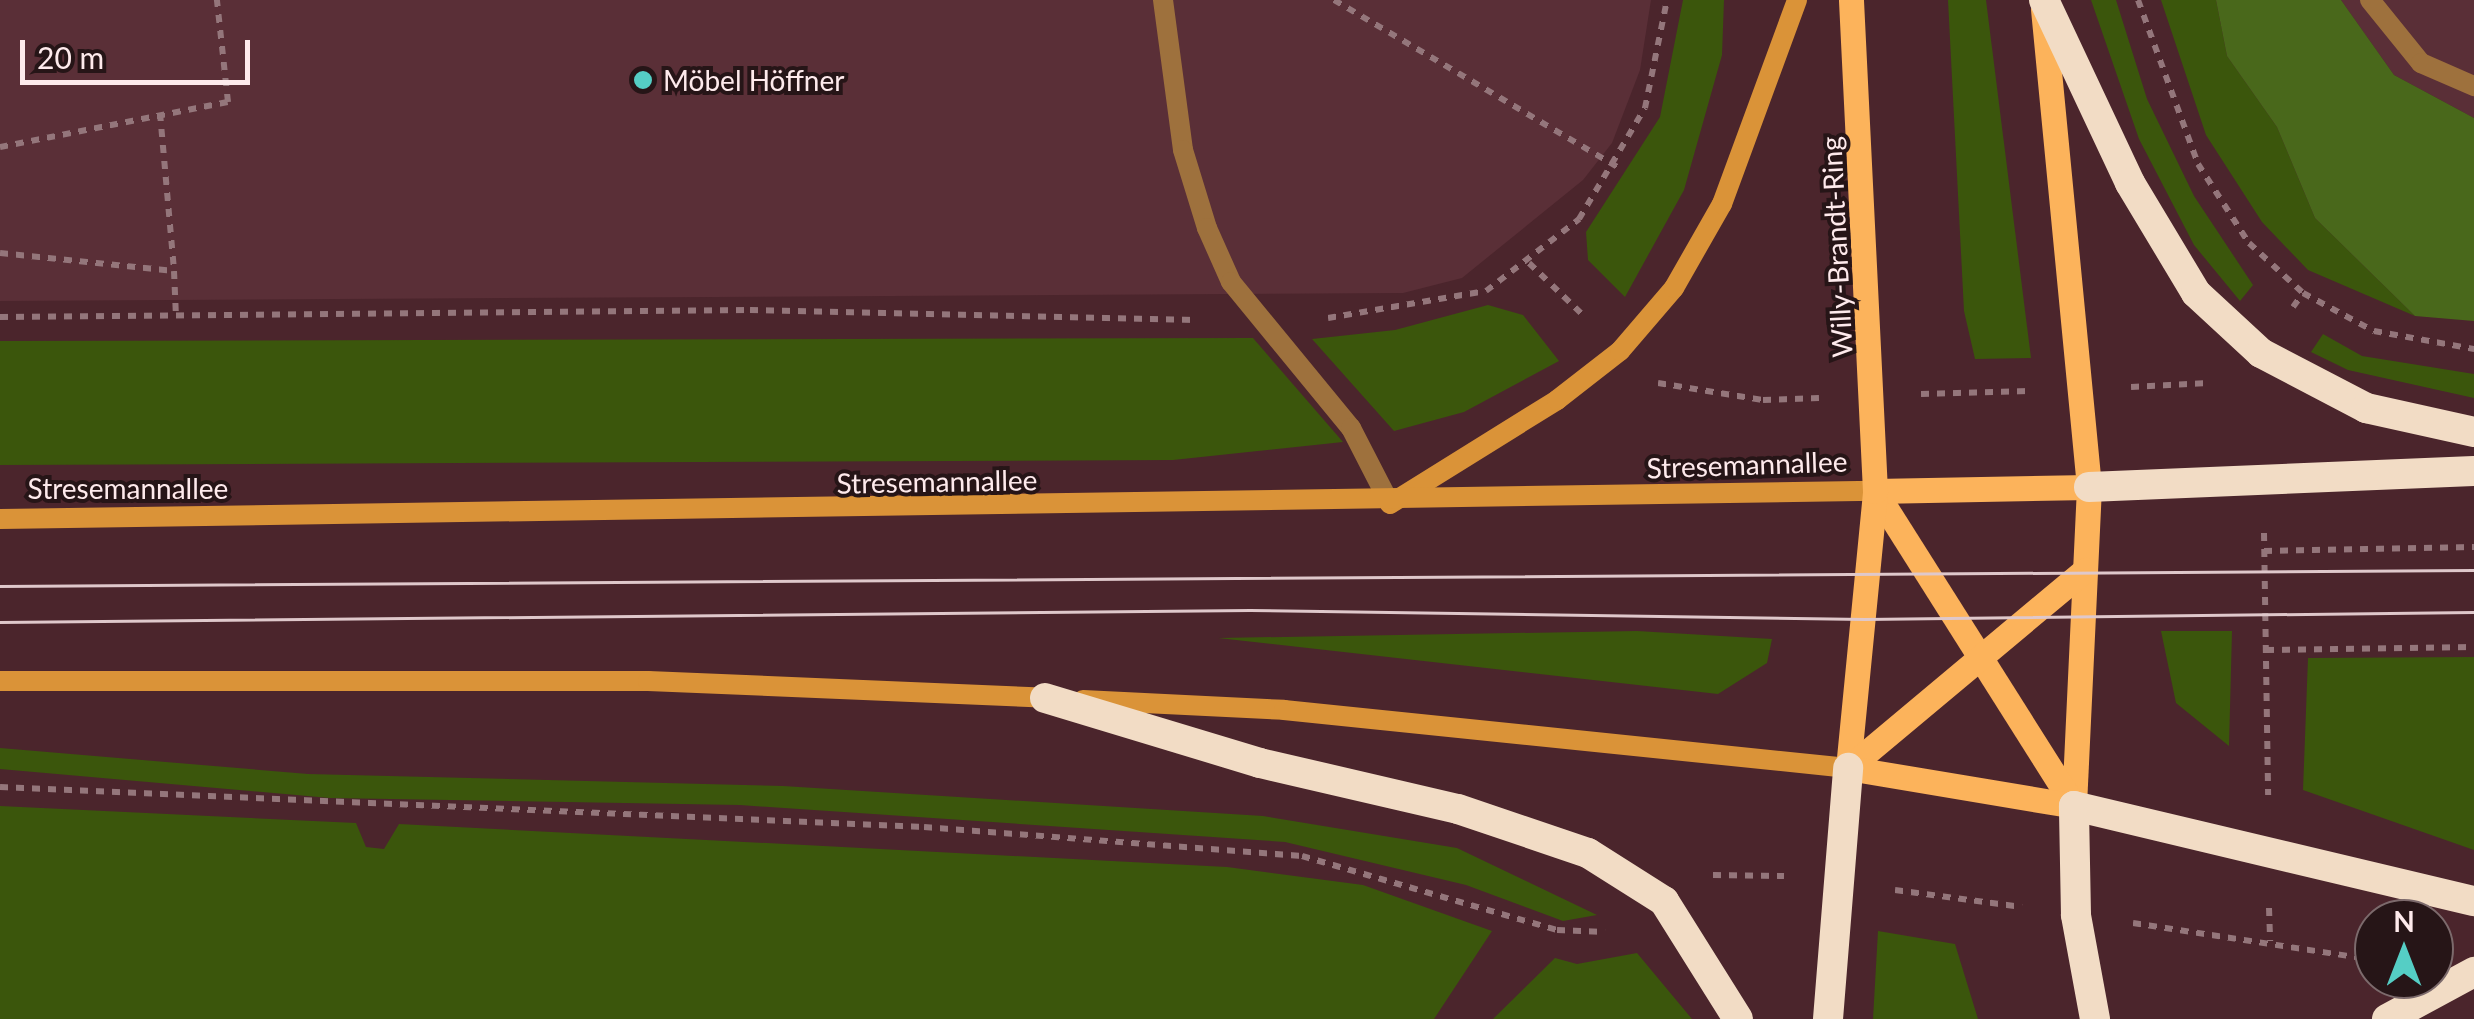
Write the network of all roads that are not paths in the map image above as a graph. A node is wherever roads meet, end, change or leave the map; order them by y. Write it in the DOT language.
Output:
graph roads {
  1 [pos="1163,0"];
  2 [pos="1797,0"];
  3 [pos="1851,0"];
  4 [pos="2043,0"];
  5 [pos="2370,0"];
  6 [pos="2474,86"];
  7 [pos="2474,432"];
  8 [pos="2474,471"];
  9 [pos="2089,487"];
  10 [pos="1875,491"];
  11 [pos="1390,504"];
  12 [pos="0,519"];
  13 [pos="2085,570"];
  14 [pos="1983,658"];
  15 [pos="0,681"];
  16 [pos="1046,698"];
  17 [pos="1848,768"];
  18 [pos="2074,806"];
  19 [pos="2474,901"];
  20 [pos="2474,972"];
  21 [pos="1738,1019"];
  22 [pos="1828,1019"];
  23 [pos="2095,1019"];
  24 [pos="2387,1019"];
  1 -- 11 [label="lane"];
  2 -- 11 [label="main road"];
  3 -- 10 [label="main road, Willy-Brandt-Ring"];
  4 -- 7 [label="highway"];
  4 -- 9 [label="main road"];
  5 -- 6 [label="lane"];
  8 -- 9 [label="highway"];
  9 -- 10 [label="main road, Stresemannallee"];
  9 -- 13 [label="main road"];
  10 -- 11 [label="main road, Stresemannallee"];
  10 -- 14 [label="main road, Stresemannallee"];
  10 -- 17 [label="main road, Willy-Brandt-Ring"];
  11 -- 12 [label="main road, Stresemannallee"];
  13 -- 14 [label="main road"];
  13 -- 18 [label="main road"];
  14 -- 17 [label="main road"];
  14 -- 18 [label="main road, Stresemannallee"];
  15 -- 16 [label="main road"];
  16 -- 17 [label="main road"];
  16 -- 21 [label="highway"];
  17 -- 18 [label="main road"];
  17 -- 22 [label="highway"];
  18 -- 19 [label="highway"];
  18 -- 23 [label="highway"];
  20 -- 24 [label="highway"];
}
